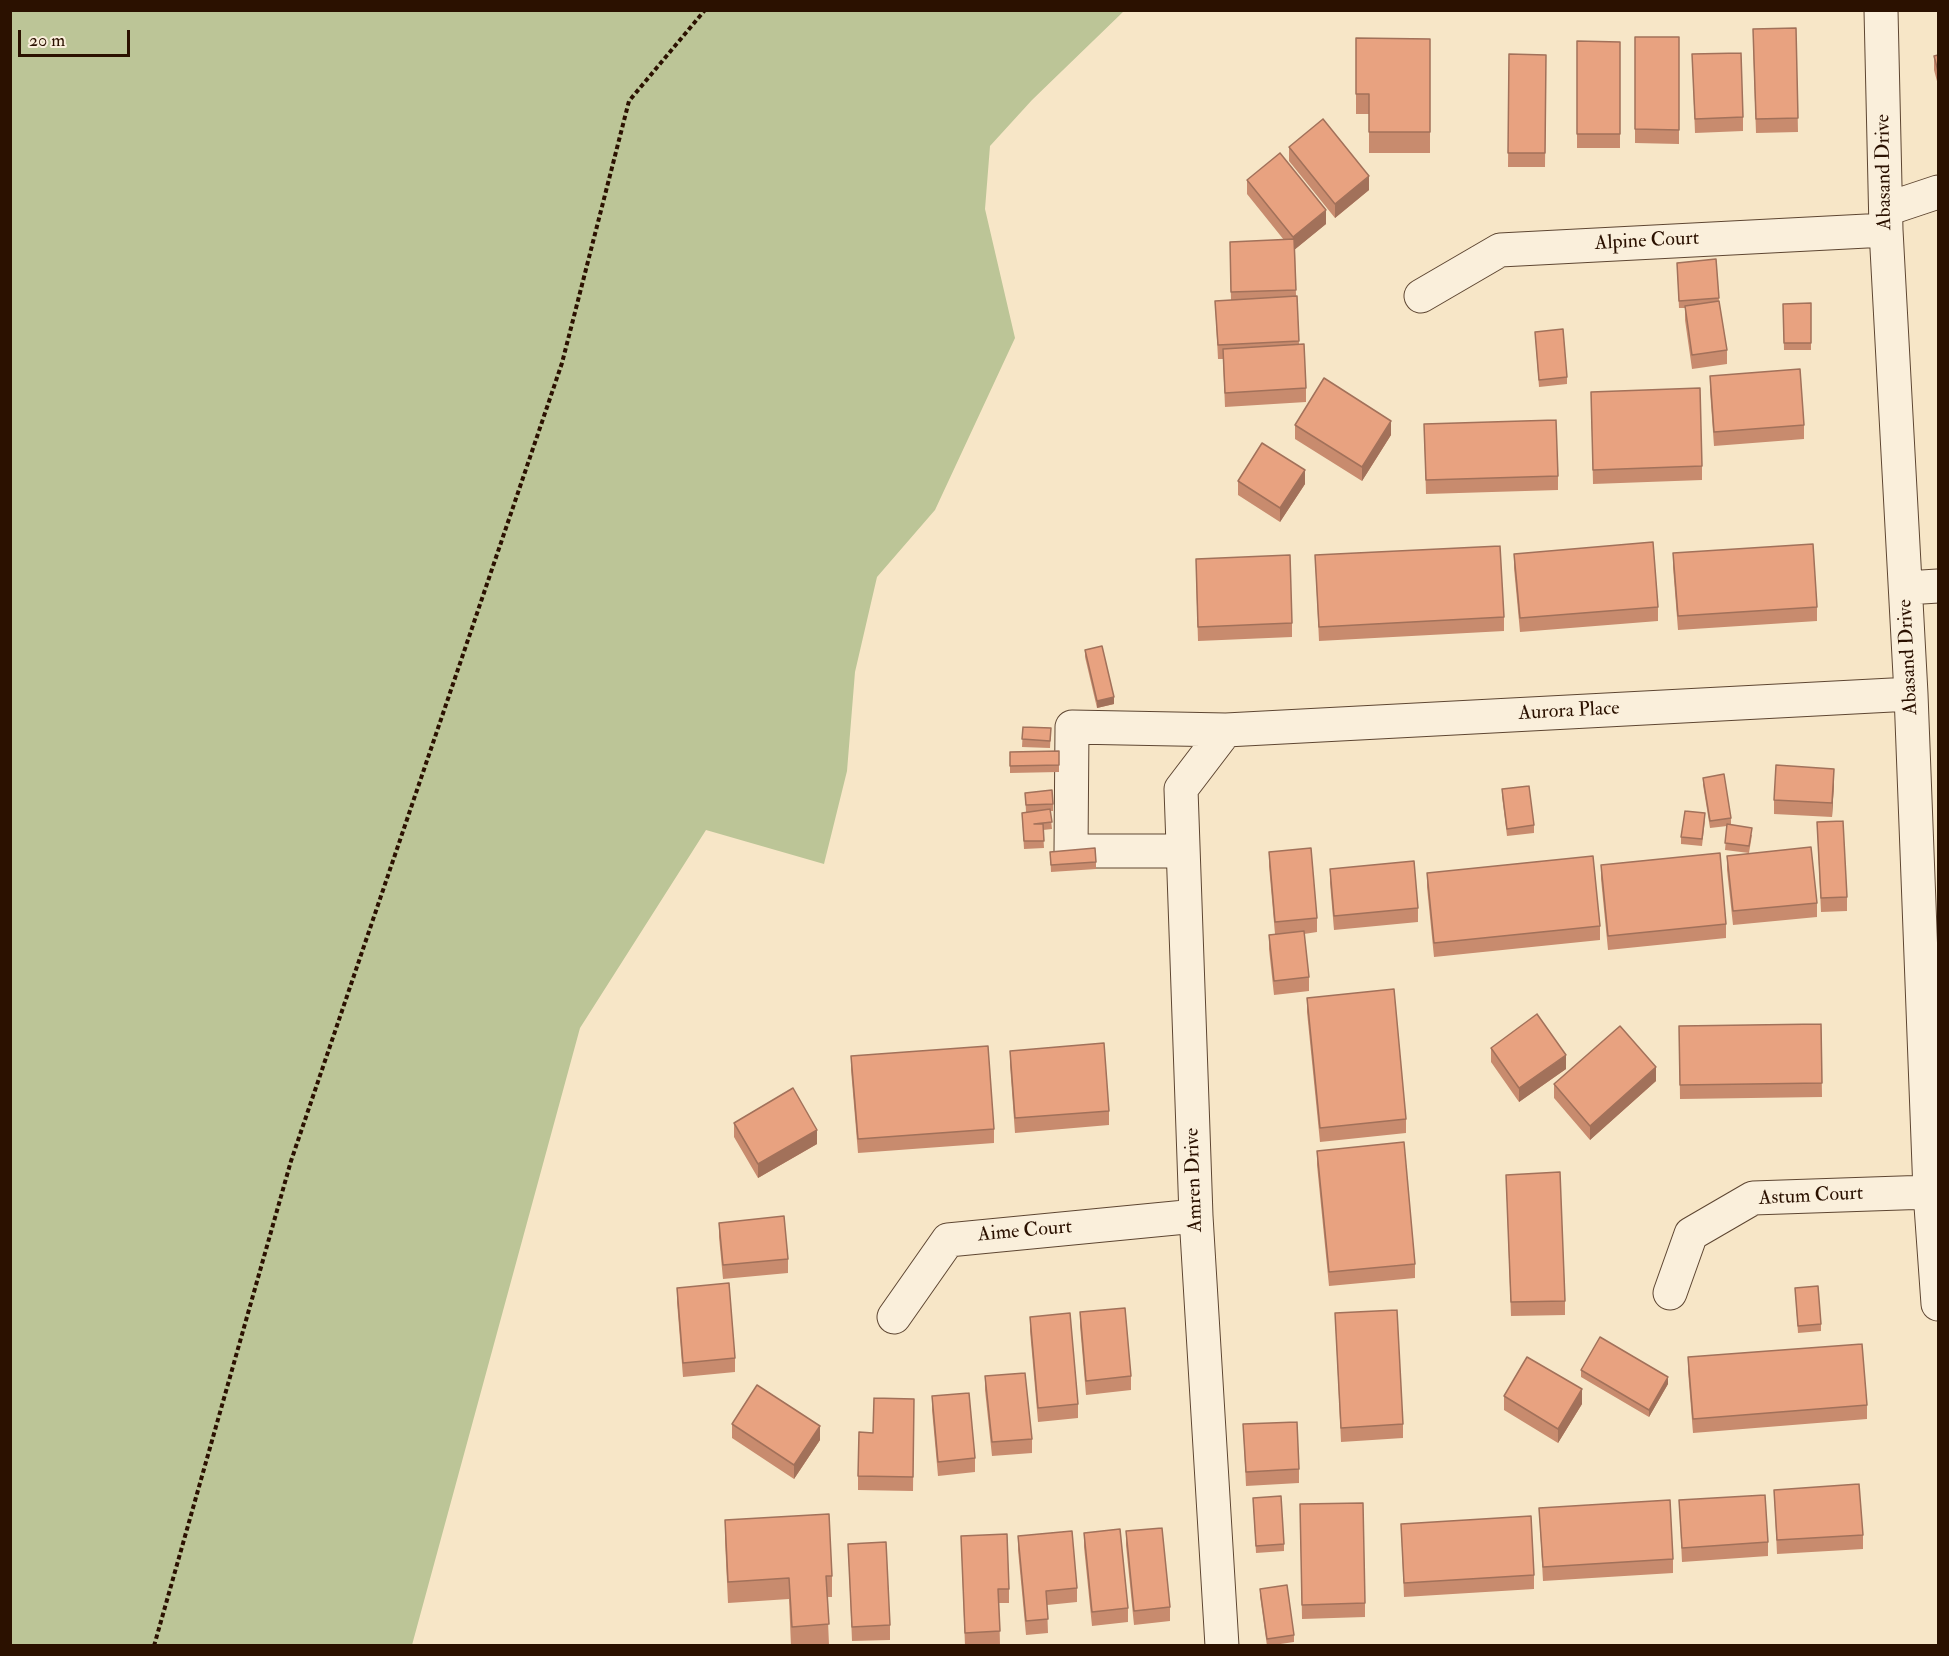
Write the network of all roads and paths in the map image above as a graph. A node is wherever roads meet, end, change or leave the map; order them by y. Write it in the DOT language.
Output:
graph roads {
  1 [pos="705,10"];
  2 [pos="1881,10"];
  3 [pos="1938,192"];
  4 [pos="1886,219"];
  5 [pos="1421,296"];
  6 [pos="1938,586"];
  7 [pos="1906,588"];
  8 [pos="1911,694"];
  9 [pos="1226,730"];
  10 [pos="1182,850"];
  11 [pos="1930,1192"];
  12 [pos="1196,1216"];
  13 [pos="1670,1293"];
  14 [pos="1938,1304"];
  15 [pos="894,1317"];
  16 [pos="154,1646"];
  17 [pos="1222,1646"];
  1 -- 16 [label="path"];
  2 -- 4 [label="street, Abasand Drive"];
  3 -- 4 [label="street, Alpine Court"];
  4 -- 5 [label="street, Alpine Court"];
  4 -- 7 [label="street, Abasand Drive"];
  6 -- 7 [label="street"];
  7 -- 8 [label="street, Abasand Drive"];
  8 -- 9 [label="street, Aurora Place"];
  8 -- 11 [label="street, Abasand Drive"];
  9 -- 10 [label="street, Amren Drive"];
  9 -- 10 [label="street, Aurora Place"];
  10 -- 12 [label="street, Amren Drive"];
  11 -- 13 [label="street, Astum Court"];
  11 -- 14 [label="street, Abasand Drive"];
  12 -- 15 [label="street, Aime Court"];
  12 -- 17 [label="street, Amren Drive"];
}
